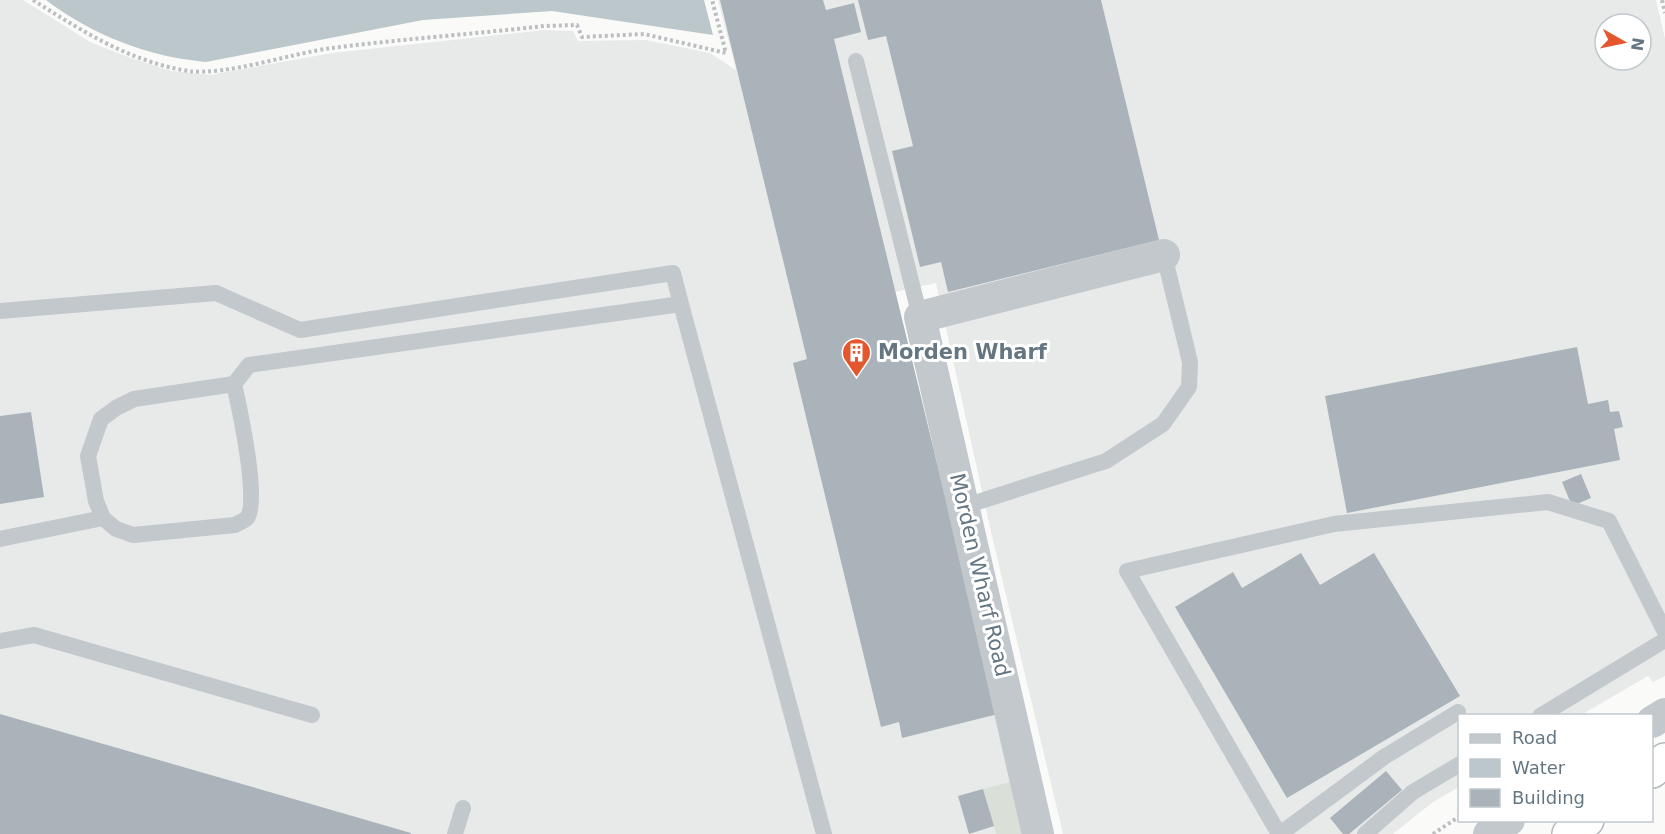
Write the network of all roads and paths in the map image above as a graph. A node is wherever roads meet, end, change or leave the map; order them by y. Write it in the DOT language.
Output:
graph roads {
  1 [pos="33,0"];
  2 [pos="712,0"];
  3 [pos="1662,0"];
  4 [pos="1665,13"];
  5 [pos="856,62"];
  6 [pos="1164,255"];
  7 [pos="681,304"];
  8 [pos="0,311"];
  9 [pos="920,317"];
  10 [pos="234,384"];
  11 [pos="965,506"];
  12 [pos="103,518"];
  13 [pos="0,539"];
  14 [pos="1665,632"];
  15 [pos="1665,640"];
  16 [pos="0,641"];
  17 [pos="1458,712"];
  18 [pos="1543,714"];
  19 [pos="312,715"];
  20 [pos="1665,760"];
  21 [pos="1458,765"];
  22 [pos="1653,770"];
  23 [pos="463,808"];
  24 [pos="1458,817"];
  25 [pos="1506,822"];
  26 [pos="1584,822"];
  27 [pos="455,834"];
  28 [pos="824,834"];
  29 [pos="1038,834"];
  30 [pos="1279,834"];
  31 [pos="1365,834"];
  32 [pos="1432,834"];
  33 [pos="1489,834"];
  34 [pos="1569,834"];
  1 -- 2 [label="path"];
  3 -- 4 [label="path"];
  5 -- 9 [label="lane"];
  6 -- 9 [label="street"];
  6 -- 11 [label="lane"];
  7 -- 8 [label="lane"];
  7 -- 10 [label="lane"];
  7 -- 28 [label="lane"];
  9 -- 11 [label="street, Morden Wharf Road"];
  10 -- 12 [label="lane"];
  10 -- 12 [label="lane"];
  11 -- 29 [label="street, Morden Wharf Road"];
  12 -- 13 [label="lane"];
  14 -- 30 [label="lane"];
  15 -- 18 [label="lane"];
  16 -- 19 [label="lane"];
  17 -- 30 [label="lane"];
  20 -- 22 [label="highway"];
  21 -- 31 [label="lane"];
  23 -- 27 [label="lane"];
  24 -- 32 [label="path"];
  25 -- 33 [label="street"];
  26 -- 34 [label="highway"];
}
